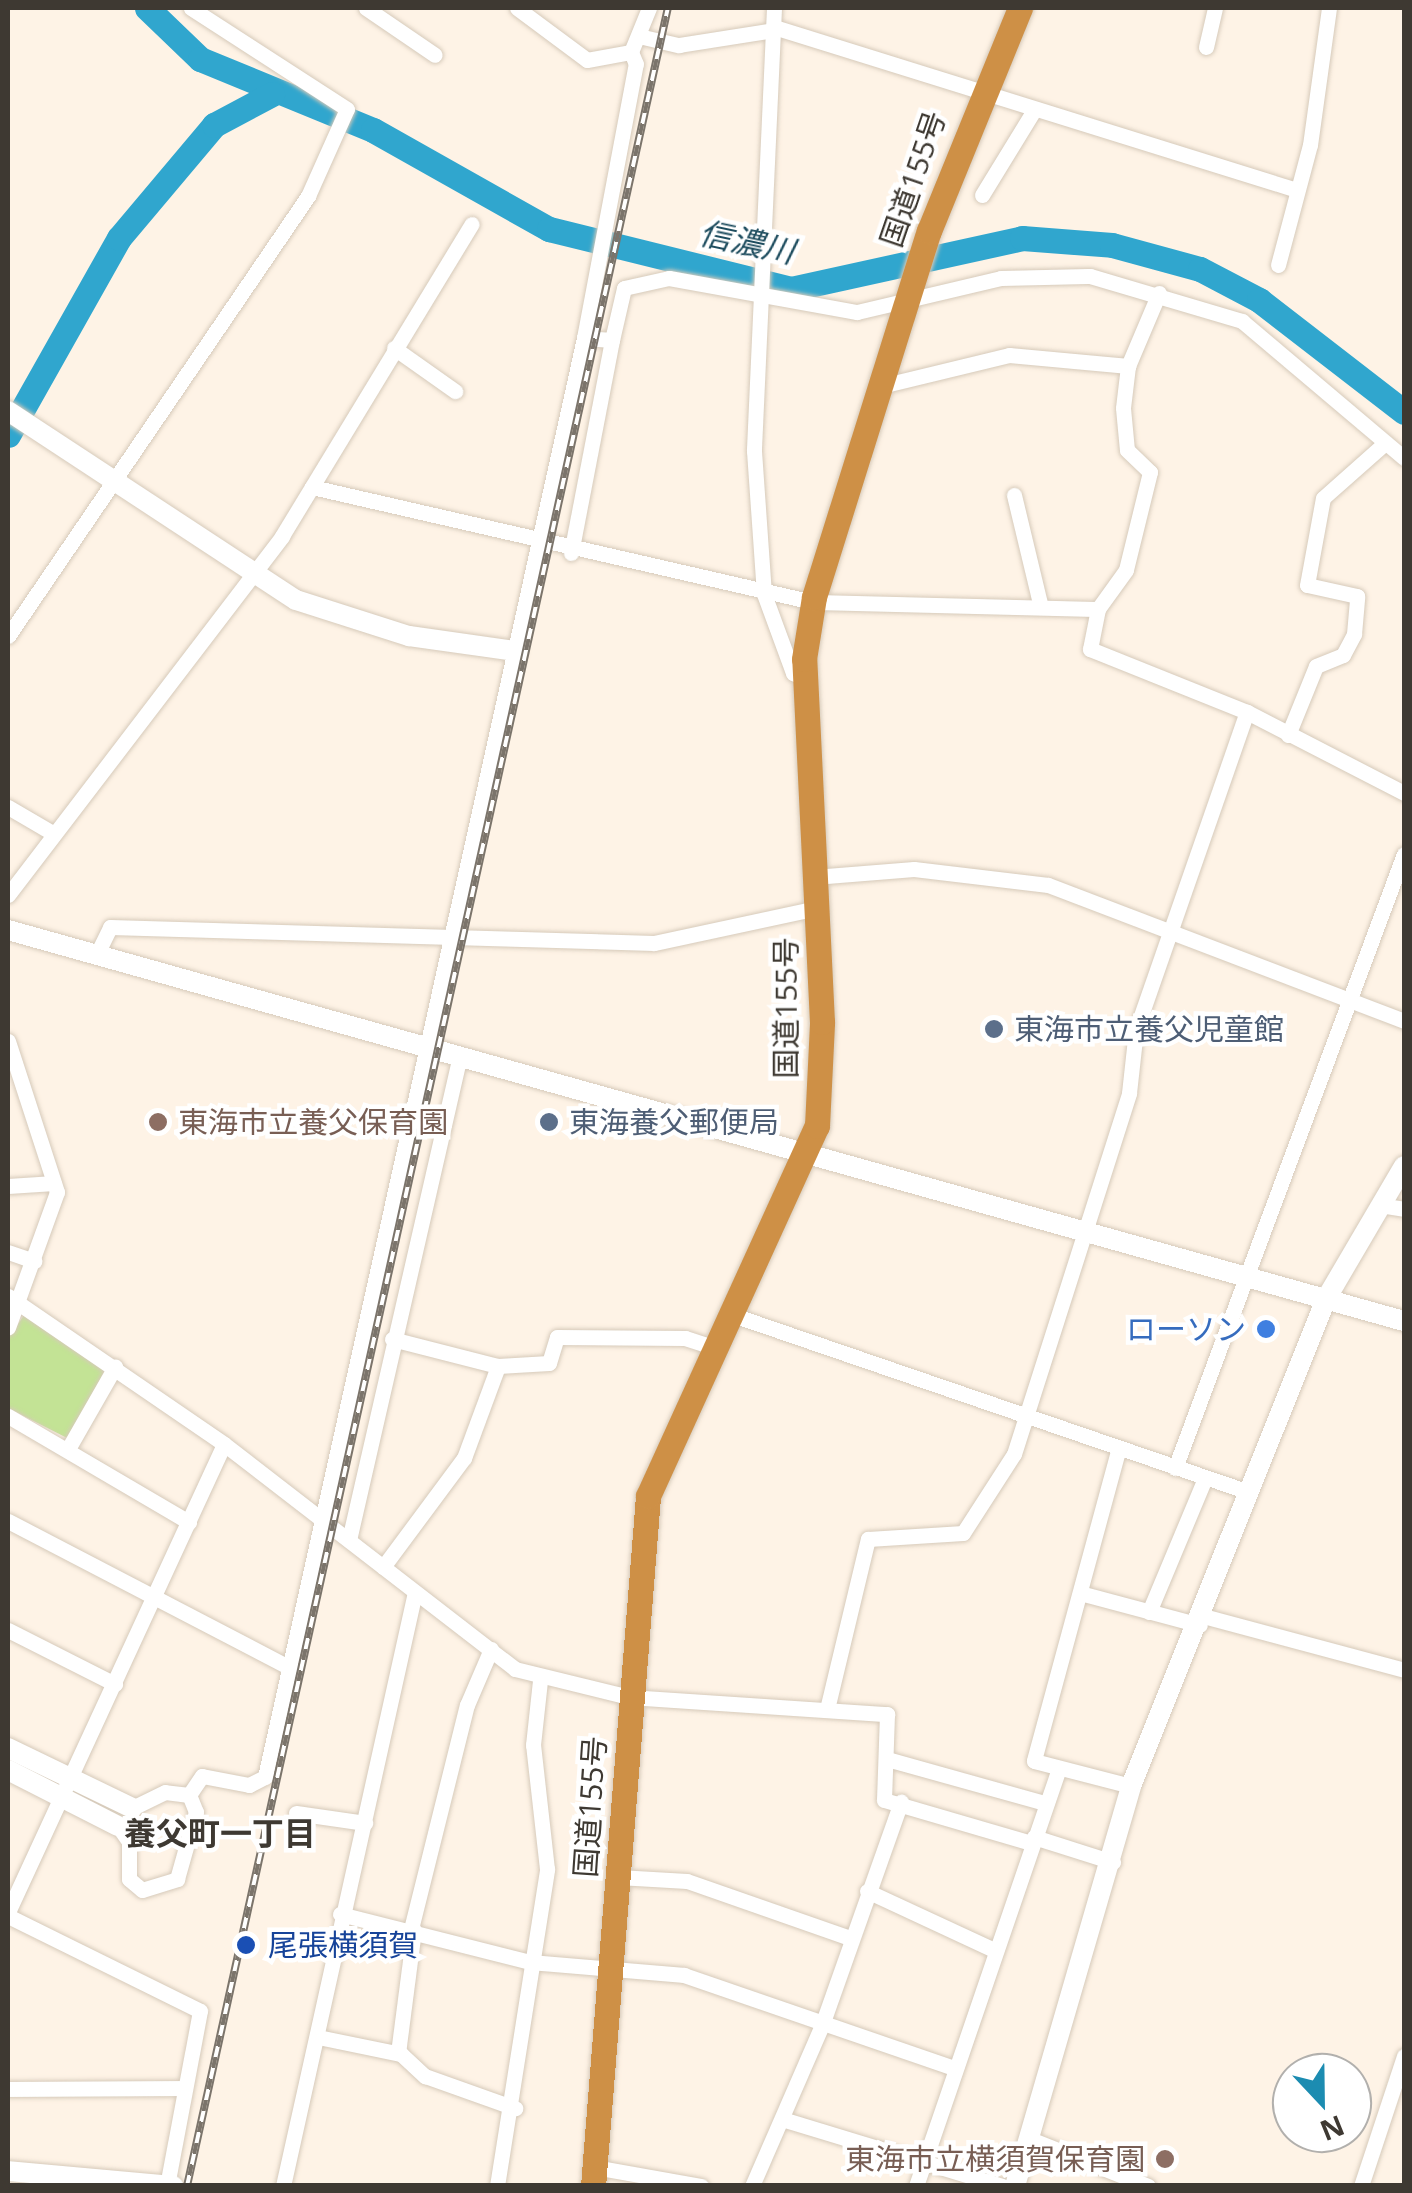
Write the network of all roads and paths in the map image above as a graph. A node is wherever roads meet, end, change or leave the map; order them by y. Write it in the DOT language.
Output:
graph roads {
  1 [pos="191,8"];
  2 [pos="366,8"];
  3 [pos="516,8"];
  4 [pos="649,8"];
  5 [pos="774,8"];
  6 [pos="1020,8"];
  7 [pos="1215,8"];
  8 [pos="1329,8"];
  9 [pos="774,28"];
  10 [pos="643,38"];
  11 [pos="1206,48"];
  12 [pos="631,52"];
  13 [pos="436,55"];
  14 [pos="980,88"];
  15 [pos="1034,110"];
  16 [pos="1297,190"];
  17 [pos="982,196"];
  18 [pos="472,224"];
  19 [pos="1278,265"];
  20 [pos="1159,293"];
  21 [pos="762,298"];
  22 [pos="907,298"];
  23 [pos="584,338"];
  24 [pos="612,340"];
  25 [pos="394,348"];
  26 [pos="1128,366"];
  27 [pos="876,386"];
  28 [pos="455,391"];
  29 [pos="8,411"];
  30 [pos="1383,445"];
  31 [pos="1404,458"];
  32 [pos="113,482"];
  33 [pos="312,487"];
  34 [pos="1014,496"];
  35 [pos="540,544"];
  36 [pos="571,553"];
  37 [pos="254,569"];
  38 [pos="764,594"];
  39 [pos="813,602"];
  40 [pos="1040,603"];
  41 [pos="1098,609"];
  42 [pos="8,636"];
  43 [pos="516,651"];
  44 [pos="805,678"];
  45 [pos="1248,712"];
  46 [pos="1288,735"];
  47 [pos="1404,793"];
  48 [pos="8,806"];
  49 [pos="51,832"];
  50 [pos="1404,854"];
  51 [pos="814,876"];
  52 [pos="8,895"];
  53 [pos="817,908"];
  54 [pos="8,930"];
  55 [pos="1170,931"];
  56 [pos="451,937"];
  57 [pos="97,954"];
  58 [pos="1345,998"];
  59 [pos="1404,1021"];
  60 [pos="8,1042"];
  61 [pos="428,1049"];
  62 [pos="460,1057"];
  63 [pos="807,1155"];
  64 [pos="1404,1166"];
  65 [pos="54,1184"];
  66 [pos="8,1186"];
  67 [pos="1395,1208"];
  68 [pos="1079,1229"];
  69 [pos="8,1252"];
  70 [pos="34,1262"];
  71 [pos="1247,1278"];
  72 [pos="1326,1298"];
  73 [pos="14,1299"];
  74 [pos="733,1316"];
  75 [pos="1404,1322"];
  76 [pos="8,1327"];
  77 [pos="392,1339"];
  78 [pos="715,1348"];
  79 [pos="498,1366"];
  80 [pos="115,1367"];
  81 [pos="8,1416"];
  82 [pos="1024,1421"];
  83 [pos="224,1444"];
  84 [pos="68,1450"];
  85 [pos="1118,1452"];
  86 [pos="1175,1468"];
  87 [pos="1205,1478"];
  88 [pos="1246,1490"];
  89 [pos="323,1519"];
  90 [pos="8,1521"];
  91 [pos="188,1522"];
  92 [pos="349,1540"];
  93 [pos="384,1567"];
  94 [pos="416,1592"];
  95 [pos="1080,1593"];
  96 [pos="152,1595"];
  97 [pos="1149,1612"];
  98 [pos="1202,1621"];
  99 [pos="8,1630"];
  100 [pos="491,1650"];
  101 [pos="290,1668"];
  102 [pos="1404,1670"];
  103 [pos="540,1682"];
  104 [pos="114,1684"];
  105 [pos="629,1698"];
  106 [pos="828,1705"];
  107 [pos="8,1748"];
  108 [pos="887,1759"];
  109 [pos="8,1770"];
  110 [pos="1058,1771"];
  111 [pos="1131,1786"];
  112 [pos="67,1789"];
  113 [pos="190,1795"];
  114 [pos="900,1802"];
  115 [pos="1044,1803"];
  116 [pos="132,1808"];
  117 [pos="296,1813"];
  118 [pos="365,1823"];
  119 [pos="118,1826"];
  120 [pos="1032,1840"];
  121 [pos="1113,1862"];
  122 [pos="618,1877"];
  123 [pos="867,1892"];
  124 [pos="8,1914"];
  125 [pos="340,1914"];
  126 [pos="412,1929"];
  127 [pos="847,1937"];
  128 [pos="992,1949"];
  129 [pos="530,1962"];
  130 [pos="611,1966"];
  131 [pos="822,2025"];
  132 [pos="318,2037"];
  133 [pos="398,2054"];
  134 [pos="1404,2056"];
  135 [pos="954,2068"];
  136 [pos="184,2088"];
  137 [pos="8,2090"];
  138 [pos="514,2108"];
  139 [pos="782,2119"];
  140 [pos="1030,2139"];
  141 [pos="923,2163"];
  142 [pos="8,2171"];
  143 [pos="594,2176"];
  144 [pos="116,2182"];
  145 [pos="169,2185"];
  146 [pos="283,2186"];
  147 [pos="497,2186"];
  148 [pos="701,2186"];
  149 [pos="752,2186"];
  150 [pos="916,2186"];
  151 [pos="1002,2186"];
  152 [pos="1015,2186"];
  153 [pos="1148,2186"];
  154 [pos="1361,2186"];
  1 -- 32 [label="street"];
  2 -- 13 [label="street"];
  3 -- 12 [label="street"];
  4 -- 10 [label="street"];
  5 -- 9 [label="street"];
  6 -- 14 [label="highway, 国道155号"];
  7 -- 11 [label="street"];
  8 -- 16 [label="street"];
  9 -- 10 [label="street"];
  9 -- 14 [label="street"];
  9 -- 21 [label="street"];
  10 -- 12 [label="street"];
  12 -- 23 [label="street"];
  14 -- 15 [label="street"];
  14 -- 22 [label="highway, 国道155号"];
  15 -- 16 [label="street"];
  15 -- 17 [label="street"];
  16 -- 19 [label="street"];
  18 -- 25 [label="street"];
  20 -- 22 [label="street"];
  20 -- 26 [label="street"];
  20 -- 30 [label="street"];
  21 -- 22 [label="street"];
  21 -- 24 [label="street"];
  21 -- 38 [label="street"];
  22 -- 27 [label="highway, 国道155号"];
  23 -- 24 [label="street"];
  23 -- 35 [label="street"];
  24 -- 36 [label="street"];
  25 -- 28 [label="street"];
  25 -- 33 [label="street"];
  26 -- 27 [label="street"];
  26 -- 41 [label="street"];
  27 -- 39 [label="highway, 国道155号"];
  29 -- 32 [label="street"];
  30 -- 31 [label="street"];
  30 -- 46 [label="street"];
  32 -- 37 [label="street"];
  32 -- 42 [label="street"];
  33 -- 35 [label="street"];
  33 -- 37 [label="street"];
  34 -- 40 [label="street"];
  35 -- 36 [label="street"];
  35 -- 43 [label="street"];
  36 -- 38 [label="street"];
  37 -- 43 [label="street"];
  37 -- 49 [label="street"];
  38 -- 39 [label="street"];
  38 -- 44 [label="street"];
  39 -- 40 [label="street"];
  39 -- 44 [label="highway, 国道155号"];
  40 -- 41 [label="street"];
  41 -- 45 [label="street"];
  43 -- 56 [label="street"];
  44 -- 51 [label="highway, 国道155号"];
  45 -- 46 [label="street"];
  45 -- 55 [label="street"];
  46 -- 47 [label="street"];
  48 -- 49 [label="street"];
  49 -- 52 [label="street"];
  50 -- 58 [label="street"];
  51 -- 53 [label="highway, 国道155号"];
  51 -- 55 [label="street"];
  53 -- 56 [label="street"];
  53 -- 63 [label="highway, 国道155号"];
  54 -- 57 [label="street"];
  55 -- 58 [label="street"];
  55 -- 68 [label="street"];
  56 -- 57 [label="street"];
  56 -- 61 [label="street"];
  57 -- 61 [label="street"];
  58 -- 59 [label="street"];
  58 -- 71 [label="street"];
  60 -- 65 [label="street"];
  61 -- 62 [label="street"];
  61 -- 89 [label="street"];
  62 -- 63 [label="street"];
  62 -- 77 [label="street"];
  63 -- 68 [label="street"];
  63 -- 74 [label="highway, 国道155号"];
  64 -- 67 [label="street"];
  65 -- 66 [label="street"];
  65 -- 70 [label="street"];
  67 -- 72 [label="street"];
  68 -- 71 [label="street"];
  68 -- 82 [label="street"];
  69 -- 70 [label="street"];
  70 -- 73 [label="street"];
  71 -- 72 [label="street"];
  71 -- 86 [label="street"];
  72 -- 75 [label="street"];
  72 -- 88 [label="street"];
  73 -- 76 [label="street"];
  73 -- 80 [label="street"];
  74 -- 78 [label="highway, 国道155号"];
  74 -- 82 [label="street"];
  77 -- 79 [label="street"];
  77 -- 92 [label="street"];
  78 -- 79 [label="street"];
  78 -- 105 [label="highway, 国道155号"];
  79 -- 93 [label="street"];
  80 -- 83 [label="street"];
  80 -- 84 [label="street"];
  81 -- 84 [label="street"];
  82 -- 85 [label="street"];
  82 -- 106 [label="street"];
  83 -- 89 [label="street"];
  83 -- 91 [label="street"];
  84 -- 91 [label="street"];
  85 -- 86 [label="street"];
  85 -- 95 [label="street"];
  86 -- 87 [label="street"];
  87 -- 88 [label="street"];
  87 -- 97 [label="street"];
  88 -- 98 [label="street"];
  89 -- 92 [label="street"];
  89 -- 101 [label="street"];
  90 -- 96 [label="street"];
  91 -- 96 [label="street"];
  92 -- 93 [label="street"];
  93 -- 94 [label="street"];
  94 -- 100 [label="street"];
  94 -- 118 [label="street"];
  95 -- 97 [label="street"];
  95 -- 110 [label="street"];
  96 -- 101 [label="street"];
  96 -- 104 [label="street"];
  97 -- 98 [label="street"];
  98 -- 102 [label="street"];
  98 -- 111 [label="street"];
  99 -- 104 [label="street"];
  100 -- 103 [label="street"];
  100 -- 126 [label="street"];
  101 -- 113 [label="street"];
  103 -- 105 [label="street"];
  103 -- 129 [label="street"];
  104 -- 112 [label="street"];
  105 -- 106 [label="street"];
  105 -- 122 [label="highway, 国道155号"];
  106 -- 108 [label="street"];
  107 -- 112 [label="street"];
  108 -- 114 [label="street"];
  108 -- 115 [label="street"];
  109 -- 112 [label="street"];
  110 -- 111 [label="street"];
  110 -- 115 [label="street"];
  111 -- 121 [label="street"];
  112 -- 116 [label="street"];
  112 -- 119 [label="street"];
  112 -- 124 [label="street"];
  113 -- 116 [label="street"];
  113 -- 119 [label="street"];
  114 -- 120 [label="street"];
  114 -- 123 [label="street"];
  115 -- 120 [label="street"];
  117 -- 118 [label="street"];
  118 -- 125 [label="street"];
  120 -- 121 [label="street"];
  120 -- 128 [label="street"];
  121 -- 140 [label="street"];
  122 -- 127 [label="street"];
  122 -- 130 [label="highway, 国道155号"];
  123 -- 127 [label="street"];
  123 -- 128 [label="street"];
  124 -- 136 [label="street"];
  125 -- 126 [label="street"];
  125 -- 132 [label="street"];
  126 -- 129 [label="street"];
  126 -- 133 [label="street"];
  127 -- 131 [label="street"];
  128 -- 135 [label="street"];
  129 -- 130 [label="street"];
  129 -- 138 [label="street"];
  130 -- 131 [label="street"];
  130 -- 143 [label="highway, 国道155号"];
  131 -- 135 [label="street"];
  131 -- 139 [label="street"];
  132 -- 133 [label="street"];
  132 -- 146 [label="street"];
  133 -- 138 [label="street"];
  134 -- 154 [label="street"];
  135 -- 141 [label="street"];
  136 -- 137 [label="street"];
  136 -- 145 [label="street"];
  138 -- 147 [label="street"];
  139 -- 141 [label="street"];
  139 -- 149 [label="street"];
  140 -- 152 [label="street"];
  140 -- 153 [label="street"];
  141 -- 150 [label="street"];
  141 -- 151 [label="street"];
  142 -- 144 [label="street"];
  143 -- 148 [label="street"];
  144 -- 145 [label="street"];
}
